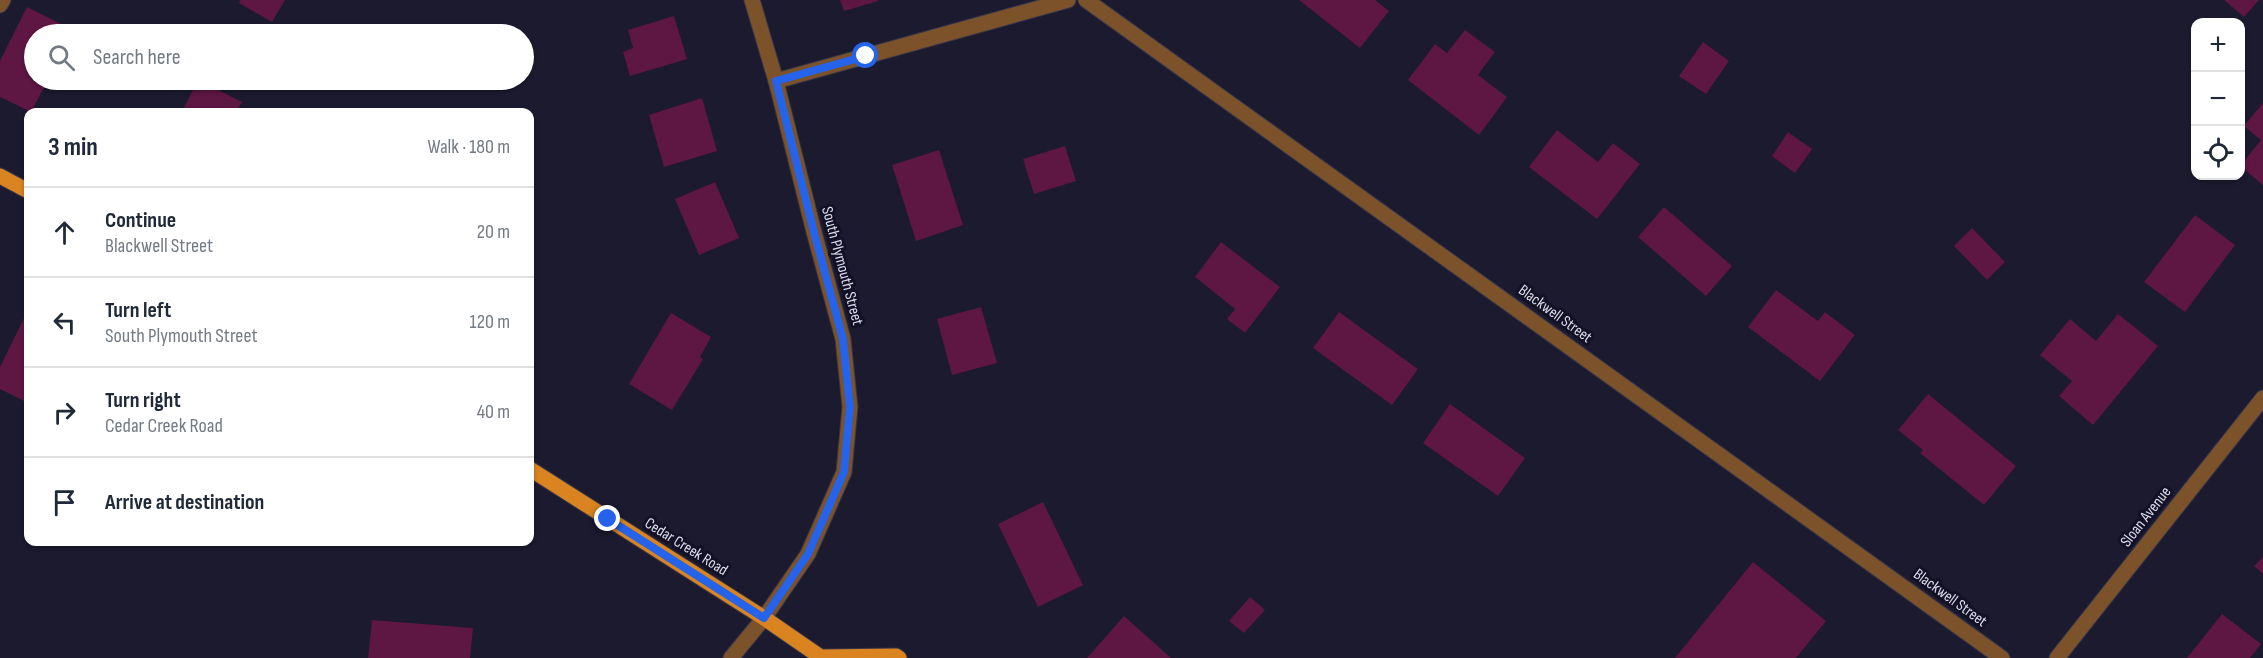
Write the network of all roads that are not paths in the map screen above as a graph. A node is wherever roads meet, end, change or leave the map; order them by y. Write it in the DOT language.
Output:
graph roads {
  1 [pos="3,0"];
  2 [pos="752,0"];
  3 [pos="1068,0"];
  4 [pos="1086,0"];
  5 [pos="0,5"];
  6 [pos="776,81"];
  7 [pos="0,176"];
  8 [pos="24,189"];
  9 [pos="2263,398"];
  10 [pos="534,472"];
  11 [pos="764,618"];
  12 [pos="731,658"];
  13 [pos="821,658"];
  14 [pos="899,658"];
  15 [pos="2002,658"];
  16 [pos="2057,658"];
  1 -- 5 [label="street"];
  2 -- 6 [label="street, South Plymouth Street"];
  3 -- 6 [label="street"];
  4 -- 15 [label="street, Blackwell Street"];
  6 -- 11 [label="street, South Plymouth Street"];
  7 -- 8 [label="main road"];
  9 -- 16 [label="street, Sloan Avenue"];
  10 -- 11 [label="main road, Cedar Creek Road"];
  11 -- 12 [label="street, South Plymouth Street"];
  11 -- 13 [label="main road, Cedar Creek Road"];
  13 -- 14 [label="main road, Cedar Creek Road"];
}
